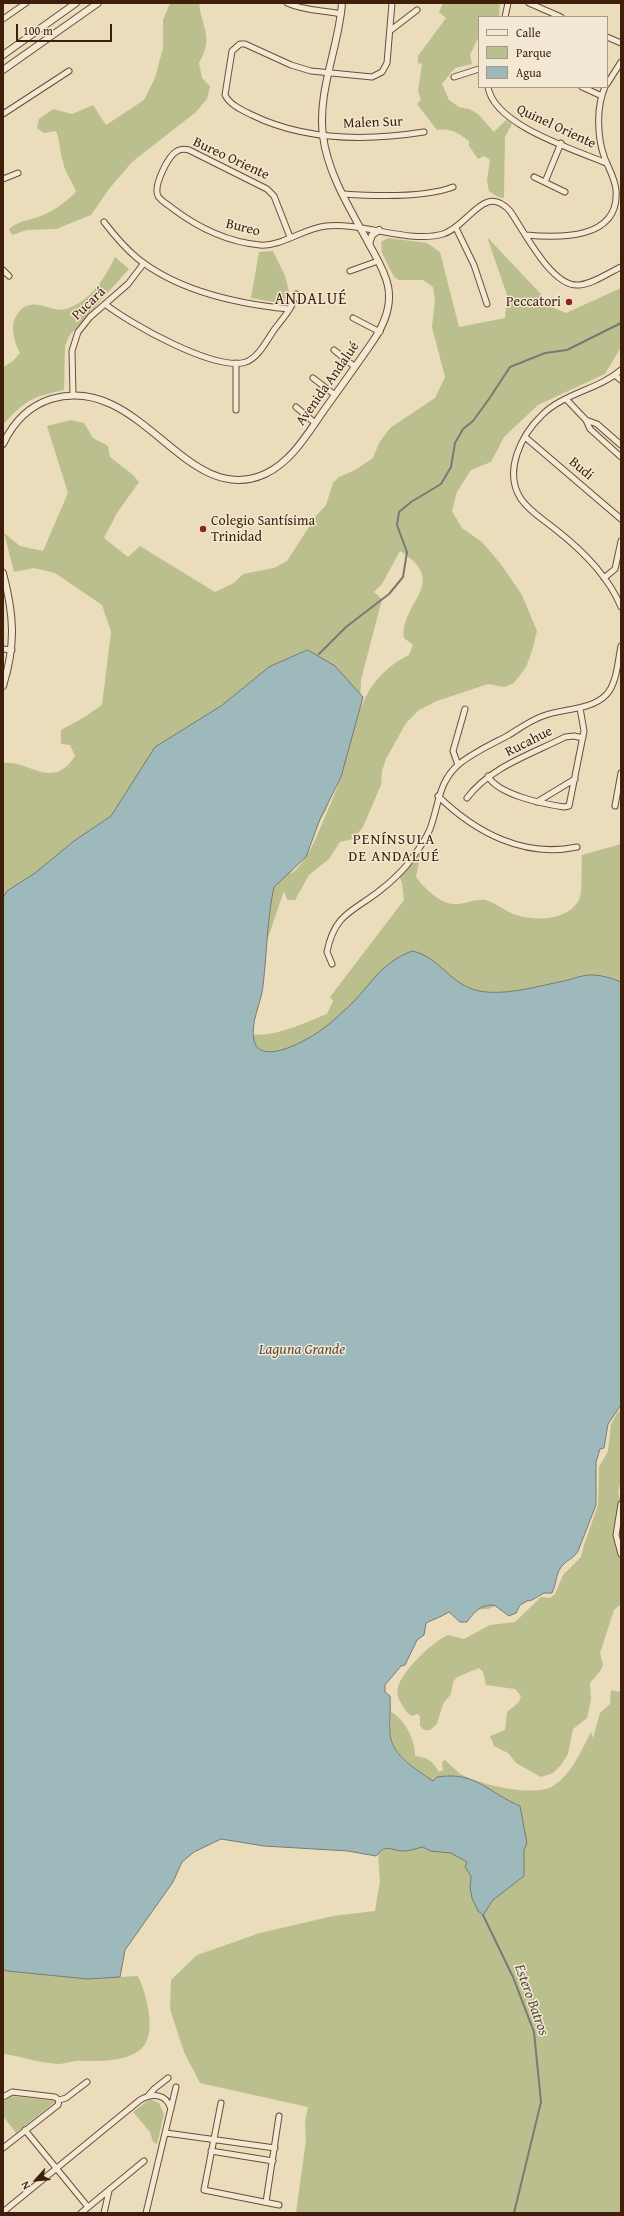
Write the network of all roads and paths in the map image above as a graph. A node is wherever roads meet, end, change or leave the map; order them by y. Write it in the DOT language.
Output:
graph roads {
  1 [pos="26,3"];
  2 [pos="76,3"];
  3 [pos="98,3"];
  4 [pos="287,3"];
  5 [pos="342,3"];
  6 [pos="392,3"];
  7 [pos="508,3"];
  8 [pos="529,3"];
  9 [pos="312,6"];
  10 [pos="417,10"];
  11 [pos="341,14"];
  12 [pos="505,16"];
  13 [pos="559,16"];
  14 [pos="3,18"];
  15 [pos="45,26"];
  16 [pos="391,30"];
  17 [pos="52,37"];
  18 [pos="608,37"];
  19 [pos="621,43"];
  20 [pos="3,55"];
  21 [pos="621,62"];
  22 [pos="478,69"];
  23 [pos="3,70"];
  24 [pos="69,71"];
  25 [pos="329,74"];
  26 [pos="454,77"];
  27 [pos="608,82"];
  28 [pos="488,88"];
  29 [pos="584,88"];
  30 [pos="606,88"];
  31 [pos="602,96"];
  32 [pos="3,114"];
  33 [pos="424,132"];
  34 [pos="323,135"];
  35 [pos="561,143"];
  36 [pos="606,163"];
  37 [pos="18,173"];
  38 [pos="534,177"];
  39 [pos="3,179"];
  40 [pos="545,182"];
  41 [pos="453,187"];
  42 [pos="156,190"];
  43 [pos="565,192"];
  44 [pos="342,194"];
  45 [pos="104,222"];
  46 [pos="360,228"];
  47 [pos="456,228"];
  48 [pos="379,230"];
  49 [pos="526,235"];
  50 [pos="290,237"];
  51 [pos="369,244"];
  52 [pos="378,261"];
  53 [pos="144,263"];
  54 [pos="621,266"];
  55 [pos="3,270"];
  56 [pos="350,271"];
  57 [pos="9,276"];
  58 [pos="296,294"];
  59 [pos="105,304"];
  60 [pos="487,304"];
  61 [pos="289,310"];
  62 [pos="353,318"];
  63 [pos="380,332"];
  64 [pos="334,350"];
  65 [pos="236,362"];
  66 [pos="355,367"];
  67 [pos="621,370"];
  68 [pos="615,375"];
  69 [pos="313,378"];
  70 [pos="621,380"];
  71 [pos="335,395"];
  72 [pos="73,396"];
  73 [pos="566,399"];
  74 [pos="296,407"];
  75 [pos="236,410"];
  76 [pos="586,420"];
  77 [pos="315,423"];
  78 [pos="525,437"];
  79 [pos="3,444"];
  80 [pos="621,445"];
  81 [pos="621,457"];
  82 [pos="621,519"];
  83 [pos="621,541"];
  84 [pos="3,573"];
  85 [pos="604,578"];
  86 [pos="621,607"];
  87 [pos="621,646"];
  88 [pos="3,649"];
  89 [pos="12,650"];
  90 [pos="619,668"];
  91 [pos="3,686"];
  92 [pos="580,708"];
  93 [pos="465,710"];
  94 [pos="583,738"];
  95 [pos="458,765"];
  96 [pos="621,773"];
  97 [pos="488,776"];
  98 [pos="575,779"];
  99 [pos="438,796"];
  100 [pos="467,798"];
  101 [pos="537,802"];
  102 [pos="615,806"];
  103 [pos="577,847"];
  104 [pos="332,964"];
  105 [pos="621,1504"];
  106 [pos="621,1554"];
  107 [pos="168,2078"];
  108 [pos="86,2082"];
  109 [pos="176,2086"];
  110 [pos="3,2096"];
  111 [pos="148,2096"];
  112 [pos="58,2100"];
  113 [pos="221,2104"];
  114 [pos="171,2109"];
  115 [pos="279,2116"];
  116 [pos="26,2130"];
  117 [pos="166,2133"];
  118 [pos="214,2140"];
  119 [pos="3,2148"];
  120 [pos="275,2148"];
  121 [pos="211,2151"];
  122 [pos="144,2161"];
  123 [pos="273,2162"];
  124 [pos="56,2169"];
  125 [pos="109,2190"];
  126 [pos="94,2202"];
  127 [pos="266,2202"];
  128 [pos="279,2205"];
  129 [pos="105,2206"];
  130 [pos="88,2207"];
  131 [pos="3,2212"];
  132 [pos="81,2213"];
  133 [pos="104,2213"];
  134 [pos="146,2213"];
  1 -- 14 [label="street"];
  2 -- 15 [label="street"];
  3 -- 17 [label="street"];
  4 -- 9 [label="street"];
  5 -- 11 [label="street, Avenida Andalué"];
  6 -- 16 [label="street"];
  7 -- 12 [label="street"];
  8 -- 13 [label="street"];
  9 -- 11 [label="street"];
  10 -- 16 [label="street"];
  11 -- 25 [label="street, Avenida Andalué"];
  15 -- 17 [label="street"];
  15 -- 20 [label="street"];
  16 -- 25 [label="street"];
  17 -- 23 [label="street"];
  18 -- 19 [label="street"];
  21 -- 27 [label="street"];
  22 -- 26 [label="street"];
  24 -- 32 [label="street"];
  25 -- 34 [label="street, Avenida Andalué"];
  25 -- 34 [label="street, Malen Sur"];
  28 -- 35 [label="street, Quinel Oriente"];
  29 -- 31 [label="street"];
  30 -- 31 [label="street"];
  31 -- 36 [label="street"];
  33 -- 34 [label="street, Malen Sur"];
  34 -- 44 [label="street, Avenida Andalué"];
  35 -- 36 [label="street, Quinel Oriente"];
  35 -- 40 [label="street"];
  36 -- 49 [label="street"];
  37 -- 39 [label="street"];
  38 -- 40 [label="street"];
  40 -- 43 [label="street"];
  41 -- 44 [label="street"];
  42 -- 50 [label="street, Bureo"];
  42 -- 50 [label="street, Bureo Oriente"];
  44 -- 46 [label="street, Avenida Andalué"];
  45 -- 53 [label="street"];
  46 -- 48 [label="street, Bureo"];
  46 -- 50 [label="street, Bureo"];
  46 -- 51 [label="street, Avenida Andalué"];
  47 -- 48 [label="street, Bureo"];
  47 -- 49 [label="street"];
  47 -- 60 [label="street"];
  48 -- 51 [label="street"];
  49 -- 54 [label="street"];
  51 -- 52 [label="street, Avenida Andalué"];
  52 -- 56 [label="street"];
  52 -- 63 [label="street, Avenida Andalué"];
  53 -- 59 [label="street, Pucará"];
  53 -- 61 [label="street"];
  55 -- 57 [label="street"];
  58 -- 61 [label="street"];
  59 -- 65 [label="street"];
  59 -- 72 [label="street, Pucará"];
  61 -- 65 [label="street"];
  62 -- 63 [label="street"];
  63 -- 66 [label="street, Avenida Andalué"];
  64 -- 66 [label="street"];
  65 -- 75 [label="street"];
  66 -- 71 [label="street, Avenida Andalué"];
  67 -- 68 [label="street"];
  68 -- 70 [label="street"];
  68 -- 73 [label="street"];
  69 -- 71 [label="street"];
  71 -- 77 [label="street, Avenida Andalué"];
  72 -- 77 [label="street, Avenida Andalué"];
  72 -- 79 [label="street, Avenida Andalué"];
  73 -- 76 [label="street"];
  73 -- 78 [label="street"];
  74 -- 77 [label="street"];
  76 -- 80 [label="street"];
  76 -- 81 [label="street"];
  78 -- 82 [label="street, Budi"];
  78 -- 85 [label="street"];
  83 -- 85 [label="street"];
  84 -- 89 [label="street"];
  85 -- 86 [label="street"];
  87 -- 90 [label="street"];
  88 -- 89 [label="street"];
  89 -- 91 [label="street"];
  90 -- 92 [label="street"];
  92 -- 94 [label="street"];
  92 -- 95 [label="street"];
  93 -- 95 [label="street"];
  94 -- 97 [label="street, Rucahue"];
  94 -- 98 [label="street"];
  95 -- 99 [label="street"];
  96 -- 102 [label="street"];
  97 -- 100 [label="street, Rucahue"];
  97 -- 101 [label="street"];
  98 -- 101 [label="street"];
  98 -- 101 [label="street"];
  99 -- 103 [label="street"];
  99 -- 104 [label="street"];
  105 -- 106 [label="street"];
  107 -- 111 [label="street"];
  108 -- 112 [label="street"];
  109 -- 114 [label="street"];
  110 -- 112 [label="street"];
  111 -- 114 [label="street"];
  111 -- 124 [label="street"];
  112 -- 116 [label="street"];
  113 -- 118 [label="street"];
  114 -- 117 [label="street"];
  115 -- 120 [label="street"];
  116 -- 119 [label="street"];
  116 -- 124 [label="street"];
  117 -- 118 [label="street"];
  117 -- 134 [label="street"];
  118 -- 120 [label="street"];
  118 -- 121 [label="street"];
  120 -- 123 [label="street"];
  121 -- 123 [label="street"];
  121 -- 127 [label="street"];
  122 -- 125 [label="street"];
  123 -- 127 [label="street"];
  124 -- 130 [label="street"];
  124 -- 131 [label="street"];
  125 -- 126 [label="street"];
  125 -- 129 [label="street"];
  126 -- 129 [label="street"];
  126 -- 130 [label="street"];
  127 -- 128 [label="street"];
  129 -- 133 [label="street"];
  130 -- 132 [label="street"];
}
